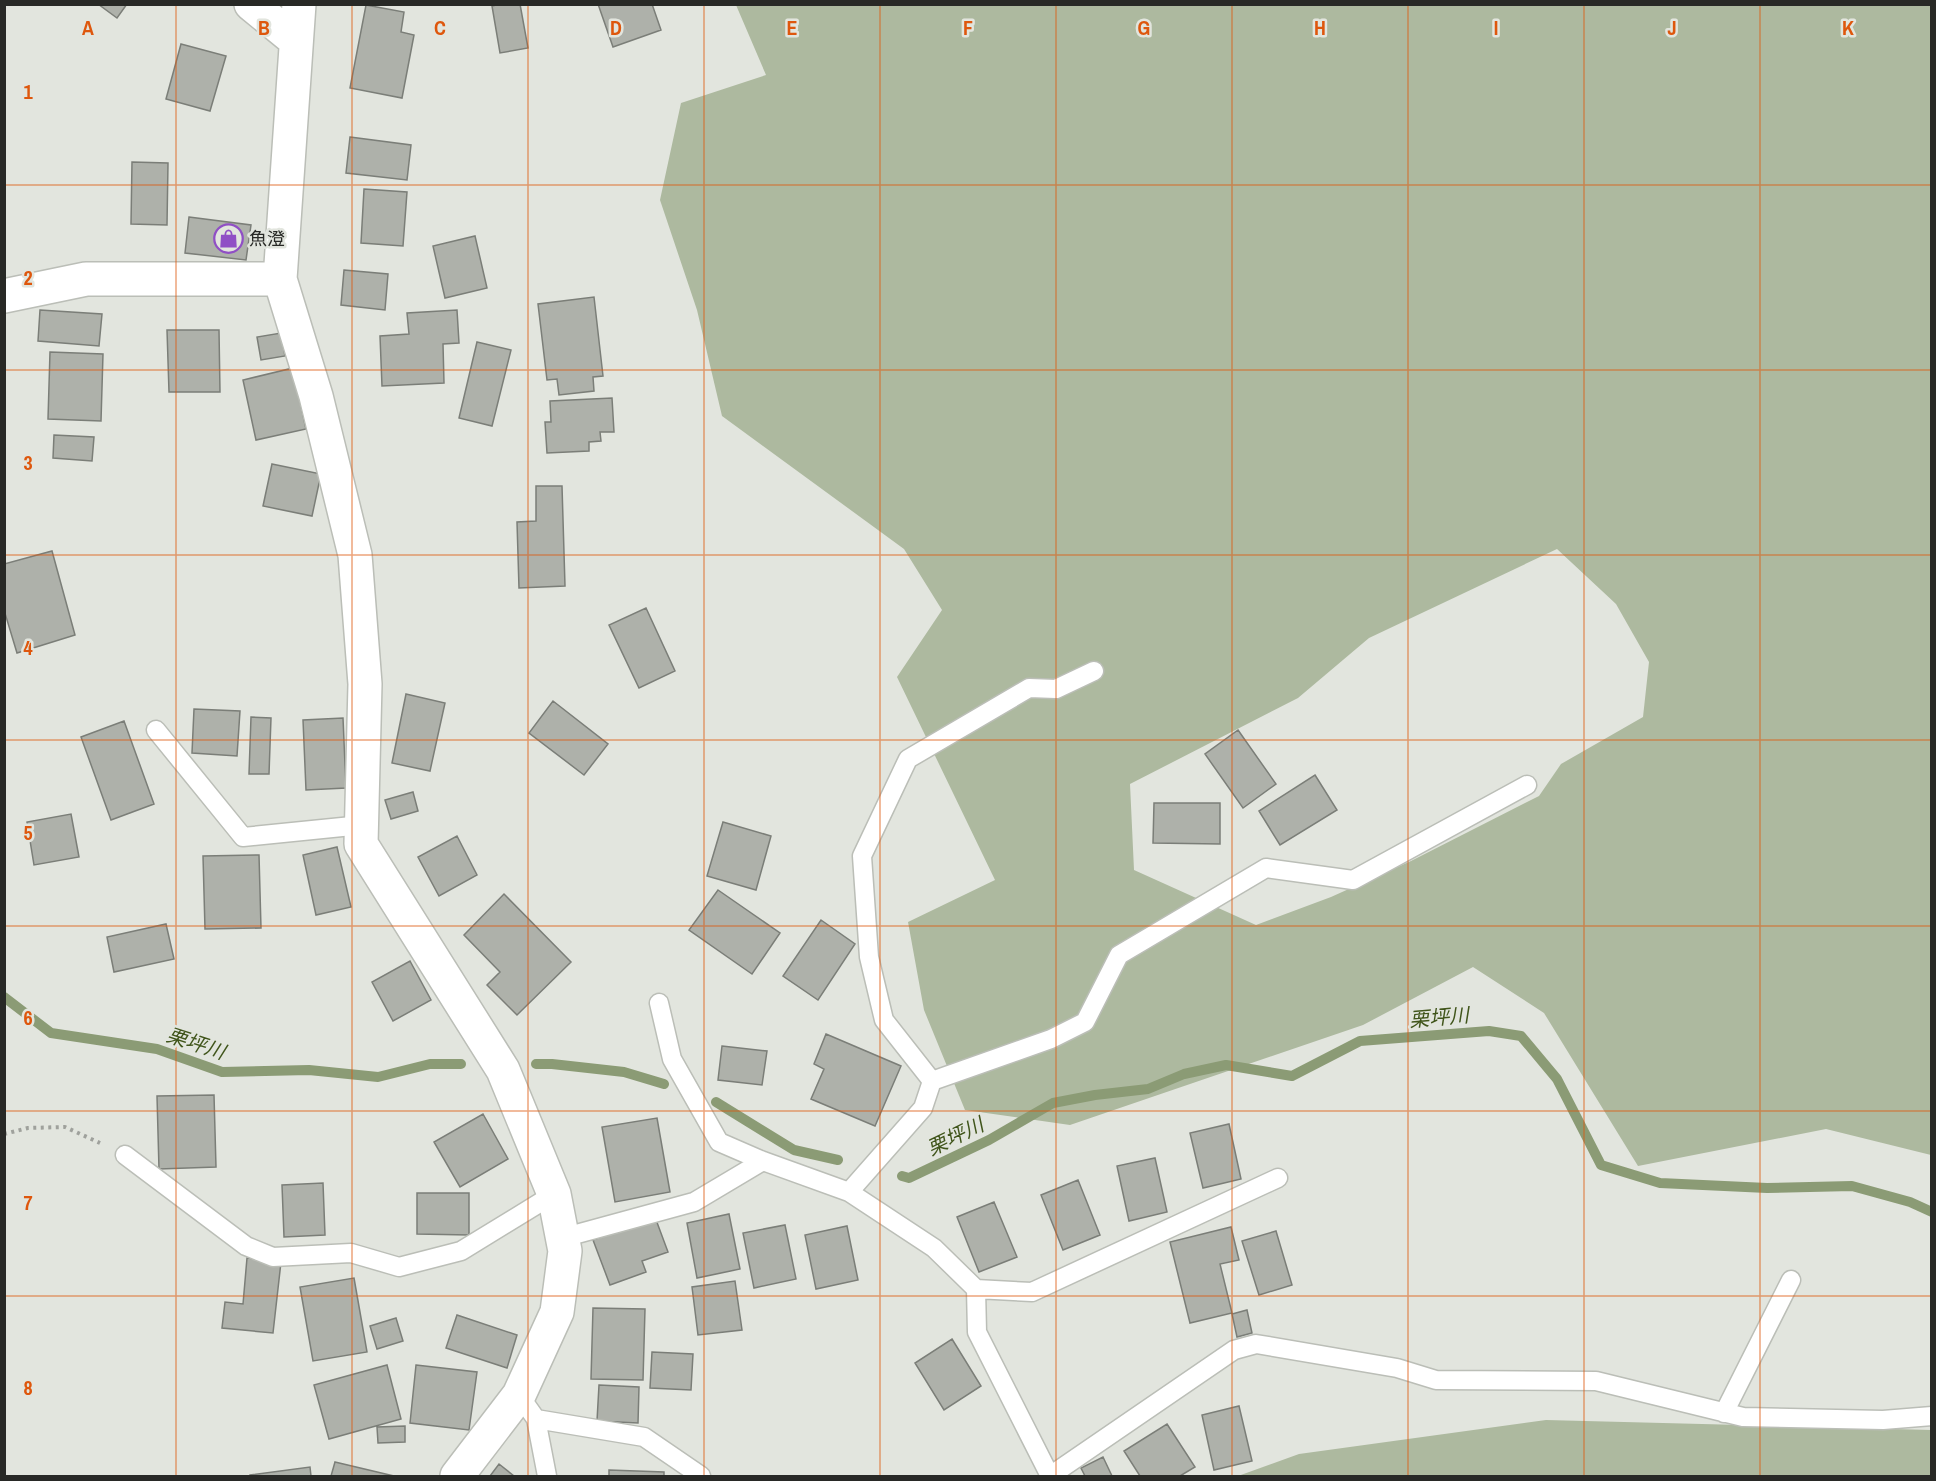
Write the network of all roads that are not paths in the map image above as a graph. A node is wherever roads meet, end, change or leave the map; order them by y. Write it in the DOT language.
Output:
graph roads {
  1 [pos="251,4"];
  2 [pos="299,4"];
  3 [pos="295,40"];
  4 [pos="280,279"];
  5 [pos="4,296"];
  6 [pos="1094,671"];
  7 [pos="156,730"];
  8 [pos="1527,785"];
  9 [pos="362,825"];
  10 [pos="659,1003"];
  11 [pos="932,1081"];
  12 [pos="125,1155"];
  13 [pos="763,1161"];
  14 [pos="1278,1178"];
  15 [pos="849,1192"];
  16 [pos="554,1194"];
  17 [pos="562,1238"];
  18 [pos="1791,1280"];
  19 [pos="976,1288"];
  20 [pos="528,1407"];
  21 [pos="1724,1413"];
  22 [pos="1932,1416"];
  23 [pos="457,1476"];
  24 [pos="548,1476"];
  25 [pos="701,1476"];
  26 [pos="1050,1476"];
  1 -- 3 [label="street"];
  2 -- 3 [label="street"];
  3 -- 4 [label="street"];
  4 -- 5 [label="street"];
  4 -- 9 [label="street"];
  6 -- 11 [label="lane"];
  7 -- 9 [label="lane"];
  8 -- 11 [label="lane"];
  9 -- 16 [label="street"];
  10 -- 13 [label="lane"];
  11 -- 15 [label="lane"];
  12 -- 16 [label="lane"];
  13 -- 15 [label="lane"];
  13 -- 17 [label="lane"];
  14 -- 19 [label="lane"];
  15 -- 19 [label="lane"];
  16 -- 17 [label="street"];
  17 -- 20 [label="street"];
  18 -- 21 [label="lane"];
  19 -- 26 [label="lane"];
  20 -- 23 [label="street"];
  20 -- 24 [label="lane"];
  20 -- 25 [label="lane"];
  21 -- 22 [label="lane"];
  21 -- 26 [label="lane"];
}
